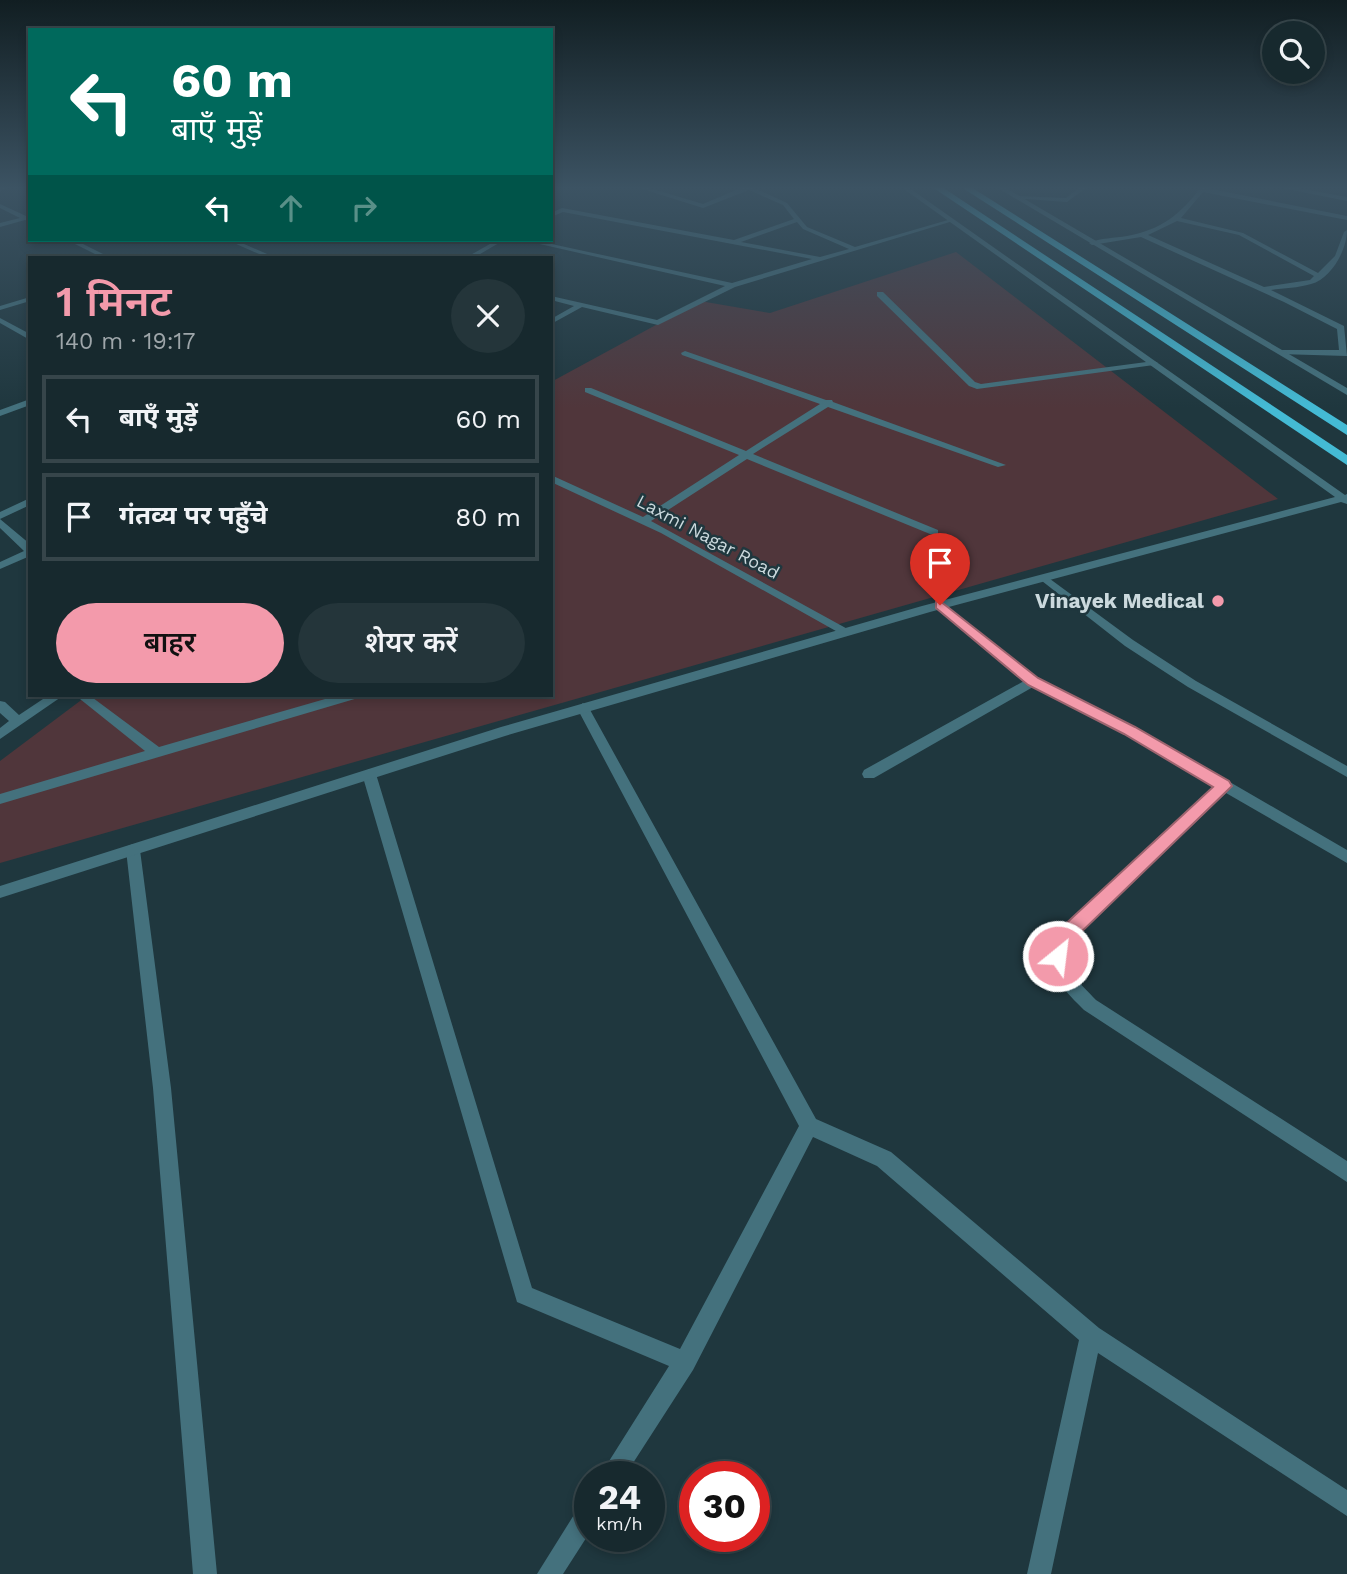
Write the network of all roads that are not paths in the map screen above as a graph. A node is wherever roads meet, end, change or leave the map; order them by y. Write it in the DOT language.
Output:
graph roads {
  1 [pos="619,260"];
  2 [pos="812,260"];
  3 [pos="1007,260"];
  4 [pos="1046,260"];
  5 [pos="1080,260"];
  6 [pos="1122,260"];
  7 [pos="1200,260"];
  8 [pos="1289,260"];
  9 [pos="1334,260"];
  10 [pos="1318,276"];
  11 [pos="732,285"];
  12 [pos="1261,289"];
  13 [pos="880,294"];
  14 [pos="553,298"];
  15 [pos="28,300"];
  16 [pos="582,304"];
  17 [pos="0,308"];
  18 [pos="0,320"];
  19 [pos="553,321"];
  20 [pos="28,337"];
  21 [pos="1282,352"];
  22 [pos="1346,353"];
  23 [pos="685,354"];
  24 [pos="1154,363"];
  25 [pos="588,390"];
  26 [pos="1347,392"];
  27 [pos="829,402"];
  28 [pos="28,403"];
  29 [pos="0,413"];
  30 [pos="1347,431"];
  31 [pos="746,455"];
  32 [pos="1347,461"];
  33 [pos="1001,465"];
  34 [pos="553,479"];
  35 [pos="1346,499"];
  36 [pos="28,502"];
  37 [pos="0,516"];
  38 [pos="643,521"];
  39 [pos="0,522"];
  40 [pos="934,531"];
  41 [pos="28,549"];
  42 [pos="28,552"];
  43 [pos="0,566"];
  44 [pos="1046,579"];
  45 [pos="940,605"];
  46 [pos="847,632"];
  47 [pos="1033,682"];
  48 [pos="55,697"];
  49 [pos="84,697"];
  50 [pos="346,697"];
  51 [pos="0,705"];
  52 [pos="583,708"];
  53 [pos="17,721"];
  54 [pos="0,734"];
  55 [pos="157,753"];
  56 [pos="1347,772"];
  57 [pos="369,774"];
  58 [pos="869,774"];
  59 [pos="1224,786"];
  60 [pos="0,799"];
  61 [pos="132,850"];
  62 [pos="1347,857"];
  63 [pos="0,892"];
  64 [pos="809,1126"];
  65 [pos="1347,1171"];
  66 [pos="1091,1336"];
  67 [pos="685,1362"];
  68 [pos="621,1461"];
  69 [pos="1347,1504"];
  70 [pos="574,1534"];
  71 [pos="205,1574"];
  72 [pos="548,1574"];
  73 [pos="1039,1574"];
  1 -- 11 [label="street"];
  2 -- 11 [label="street"];
  3 -- 24 [label="street"];
  4 -- 32 [label="highway"];
  5 -- 30 [label="highway"];
  6 -- 21 [label="street"];
  7 -- 12 [label="street"];
  8 -- 10 [label="street"];
  9 -- 10 [label="street"];
  10 -- 12 [label="street"];
  11 -- 16 [label="street"];
  12 -- 22 [label="street"];
  13 -- 24 [label="street"];
  14 -- 16 [label="street"];
  15 -- 17 [label="street"];
  16 -- 19 [label="street"];
  18 -- 20 [label="street"];
  21 -- 22 [label="street"];
  21 -- 26 [label="street"];
  23 -- 27 [label="street"];
  24 -- 35 [label="street"];
  25 -- 31 [label="street"];
  27 -- 31 [label="street"];
  27 -- 33 [label="street"];
  28 -- 29 [label="street"];
  31 -- 38 [label="street"];
  31 -- 40 [label="street"];
  34 -- 38 [label="street, Laxmi Nagar Road"];
  35 -- 44 [label="street"];
  36 -- 37 [label="street"];
  38 -- 46 [label="street, Laxmi Nagar Road"];
  39 -- 41 [label="street"];
  42 -- 43 [label="street"];
  44 -- 45 [label="street"];
  44 -- 56 [label="street"];
  45 -- 46 [label="street"];
  45 -- 47 [label="street"];
  46 -- 52 [label="street"];
  47 -- 58 [label="street"];
  47 -- 59 [label="street"];
  48 -- 53 [label="street"];
  49 -- 55 [label="street"];
  50 -- 55 [label="street"];
  51 -- 53 [label="street"];
  52 -- 57 [label="street"];
  52 -- 64 [label="street"];
  53 -- 54 [label="street"];
  55 -- 60 [label="street"];
  57 -- 61 [label="street"];
  57 -- 67 [label="street"];
  59 -- 62 [label="street"];
  59 -- 65 [label="street"];
  61 -- 63 [label="street"];
  61 -- 71 [label="street"];
  64 -- 66 [label="street"];
  64 -- 67 [label="street"];
  66 -- 69 [label="street"];
  66 -- 73 [label="street"];
  67 -- 68 [label="street"];
  70 -- 72 [label="street"];
}
